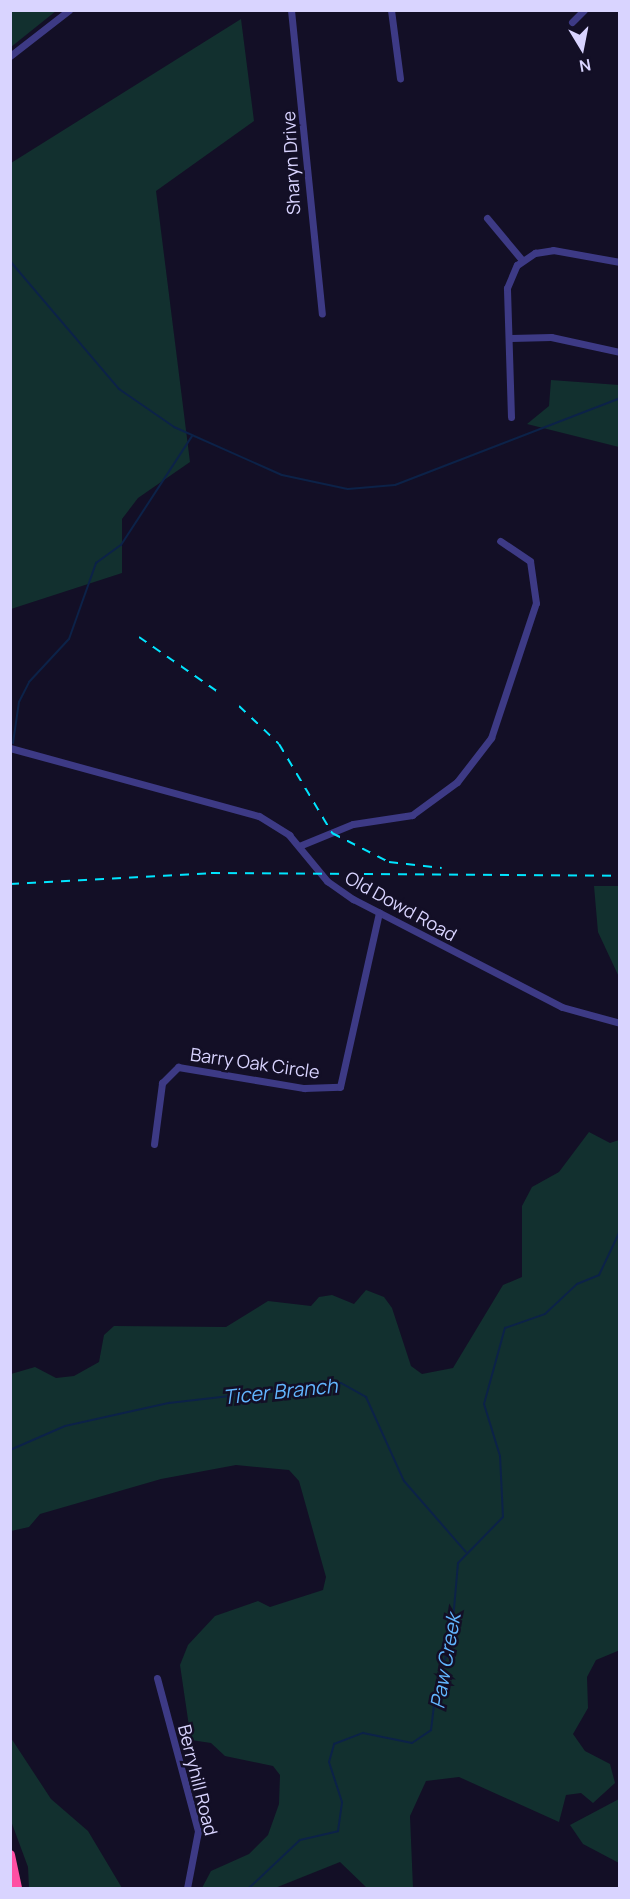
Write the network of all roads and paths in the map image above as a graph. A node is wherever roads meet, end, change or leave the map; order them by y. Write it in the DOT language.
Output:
graph roads {
  1 [pos="69,10"];
  2 [pos="291,10"];
  3 [pos="391,10"];
  4 [pos="584,10"];
  5 [pos="572,22"];
  6 [pos="10,56"];
  7 [pos="400,78"];
  8 [pos="487,218"];
  9 [pos="522,260"];
  10 [pos="620,262"];
  11 [pos="322,313"];
  12 [pos="511,338"];
  13 [pos="620,352"];
  14 [pos="511,417"];
  15 [pos="500,541"];
  16 [pos="10,748"];
  17 [pos="299,846"];
  18 [pos="379,912"];
  19 [pos="620,1023"];
  20 [pos="154,1144"];
  21 [pos="157,1678"];
  22 [pos="10,1856"];
  23 [pos="17,1888"];
  24 [pos="187,1888"];
  1 -- 6 [label="street"];
  2 -- 11 [label="street, Sharyn Drive"];
  3 -- 7 [label="street"];
  4 -- 5 [label="street"];
  8 -- 9 [label="street"];
  9 -- 10 [label="street"];
  9 -- 12 [label="street"];
  12 -- 13 [label="street"];
  12 -- 14 [label="street"];
  15 -- 17 [label="street"];
  16 -- 17 [label="street, Old Dowd Road"];
  17 -- 18 [label="street, Old Dowd Road"];
  18 -- 19 [label="street, Old Dowd Road"];
  18 -- 20 [label="street, Barry Oak Circle"];
  21 -- 24 [label="street, Berryhill Road"];
  22 -- 23 [label="highway"];
}
